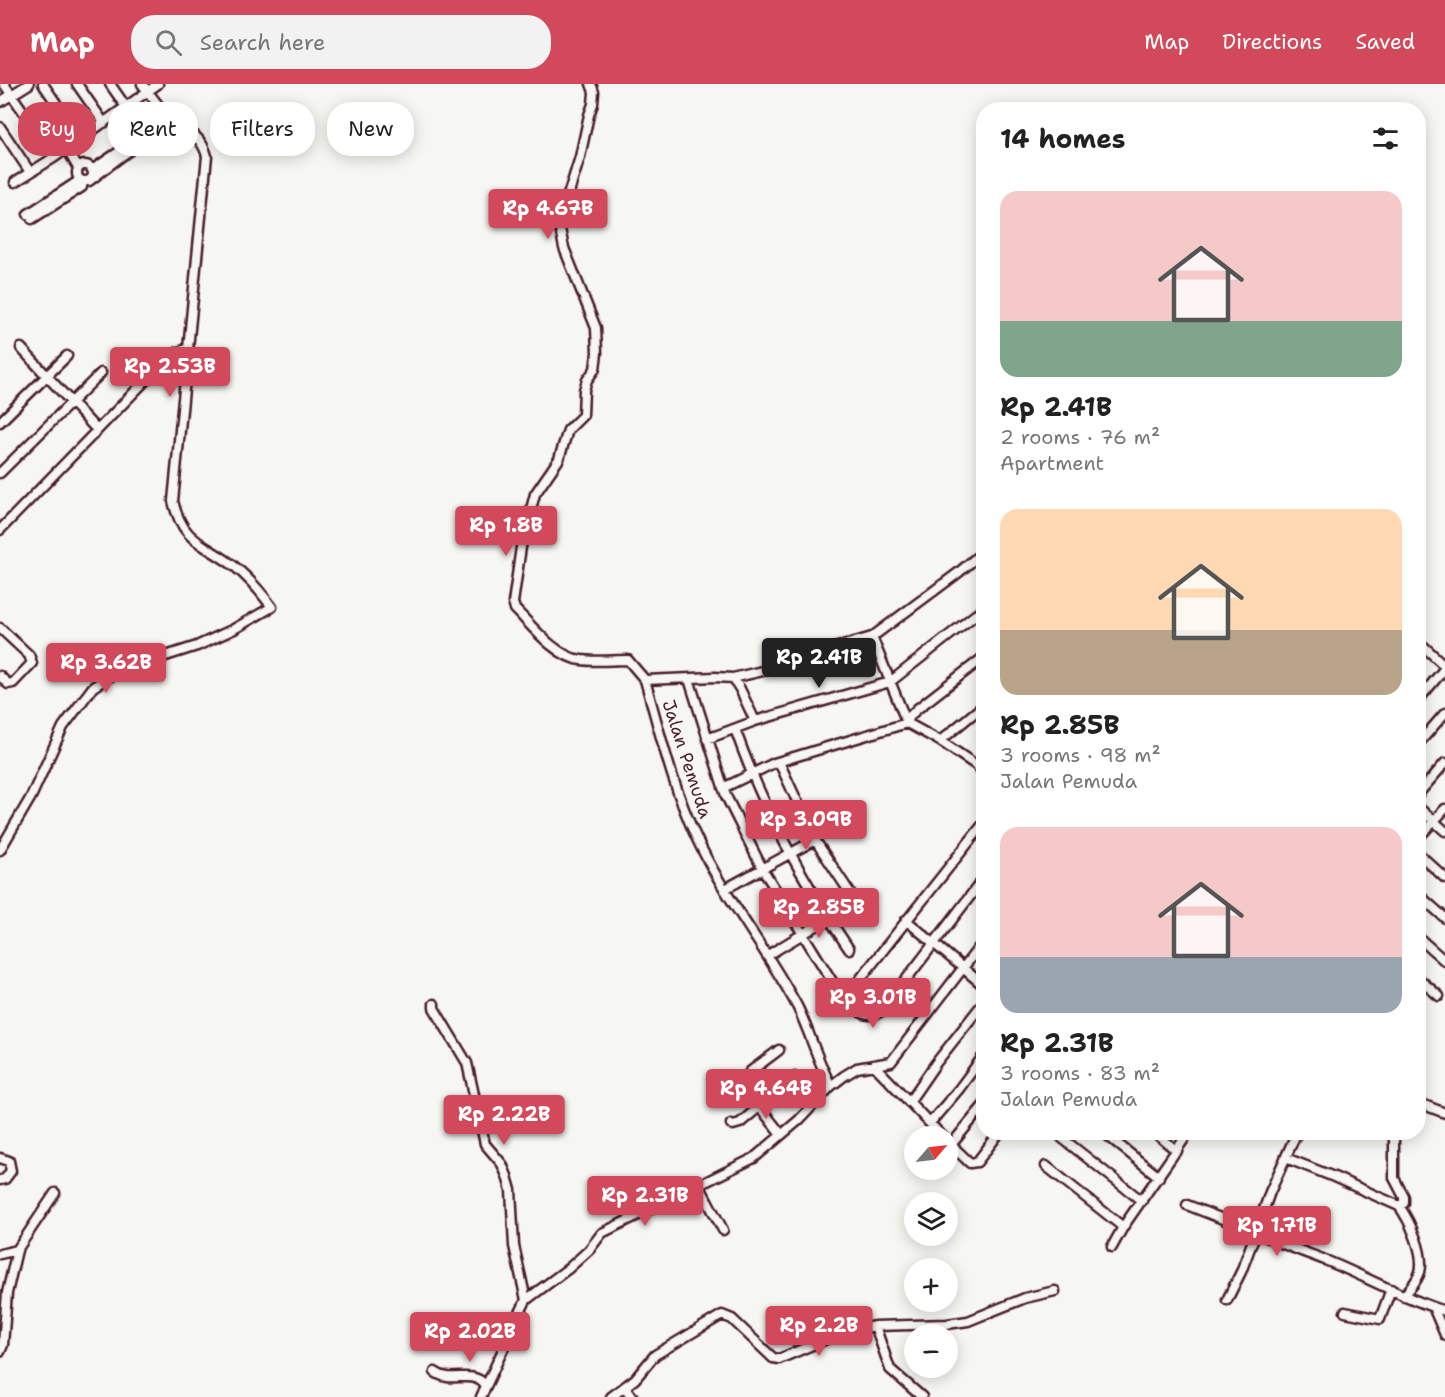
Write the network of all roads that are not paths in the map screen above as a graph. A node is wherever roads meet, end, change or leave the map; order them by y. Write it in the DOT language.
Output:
graph roads {
  1 [pos="4,84"];
  2 [pos="29,84"];
  3 [pos="43,84"];
  4 [pos="77,84"];
  5 [pos="110,84"];
  6 [pos="142,84"];
  7 [pos="159,84"];
  8 [pos="591,84"];
  9 [pos="148,92"];
  10 [pos="10,94"];
  11 [pos="0,102"];
  12 [pos="55,102"];
  13 [pos="123,102"];
  14 [pos="133,102"];
  15 [pos="156,102"];
  16 [pos="108,120"];
  17 [pos="104,123"];
  18 [pos="0,127"];
  19 [pos="96,129"];
  20 [pos="198,137"];
  21 [pos="59,156"];
  22 [pos="74,156"];
  23 [pos="113,156"];
  24 [pos="122,156"];
  25 [pos="56,158"];
  26 [pos="80,166"];
  27 [pos="92,170"];
  28 [pos="30,172"];
  29 [pos="84,181"];
  30 [pos="15,182"];
  31 [pos="30,217"];
  32 [pos="21,348"];
  33 [pos="189,348"];
  34 [pos="67,356"];
  35 [pos="100,373"];
  36 [pos="46,376"];
  37 [pos="71,402"];
  38 [pos="0,422"];
  39 [pos="97,430"];
  40 [pos="0,473"];
  41 [pos="0,530"];
  42 [pos="976,558"];
  43 [pos="976,614"];
  44 [pos="0,628"];
  45 [pos="872,637"];
  46 [pos="1426,650"];
  47 [pos="976,663"];
  48 [pos="1445,667"];
  49 [pos="2,678"];
  50 [pos="689,678"];
  51 [pos="733,678"];
  52 [pos="645,680"];
  53 [pos="890,682"];
  54 [pos="1426,690"];
  55 [pos="976,712"];
  56 [pos="1445,713"];
  57 [pos="755,721"];
  58 [pos="907,723"];
  59 [pos="735,729"];
  60 [pos="1426,735"];
  61 [pos="707,739"];
  62 [pos="940,741"];
  63 [pos="976,760"];
  64 [pos="779,762"];
  65 [pos="1445,763"];
  66 [pos="751,774"];
  67 [pos="1426,785"];
  68 [pos="723,788"];
  69 [pos="1445,809"];
  70 [pos="1426,815"];
  71 [pos="1434,822"];
  72 [pos="1426,830"];
  73 [pos="1445,831"];
  74 [pos="976,832"];
  75 [pos="815,840"];
  76 [pos="0,850"];
  77 [pos="789,854"];
  78 [pos="1426,860"];
  79 [pos="762,868"];
  80 [pos="1445,878"];
  81 [pos="976,888"];
  82 [pos="724,890"];
  83 [pos="1426,901"];
  84 [pos="856,902"];
  85 [pos="828,918"];
  86 [pos="1445,918"];
  87 [pos="868,920"];
  88 [pos="906,920"];
  89 [pos="802,934"];
  90 [pos="934,943"];
  91 [pos="1426,944"];
  92 [pos="849,950"];
  93 [pos="976,951"];
  94 [pos="768,955"];
  95 [pos="1445,961"];
  96 [pos="963,968"];
  97 [pos="976,979"];
  98 [pos="1426,985"];
  99 [pos="835,986"];
  100 [pos="1439,996"];
  101 [pos="434,1004"];
  102 [pos="976,1012"];
  103 [pos="779,1050"];
  104 [pos="874,1065"];
  105 [pos="976,1066"];
  106 [pos="795,1077"];
  107 [pos="831,1086"];
  108 [pos="909,1102"];
  109 [pos="1426,1106"];
  110 [pos="760,1108"];
  111 [pos="1445,1113"];
  112 [pos="976,1116"];
  113 [pos="930,1123"];
  114 [pos="731,1124"];
  115 [pos="933,1126"];
  116 [pos="781,1134"];
  117 [pos="958,1136"];
  118 [pos="994,1140"];
  119 [pos="1065,1140"];
  120 [pos="1113,1140"];
  121 [pos="1164,1140"];
  122 [pos="1184,1140"];
  123 [pos="1294,1140"];
  124 [pos="1394,1140"];
  125 [pos="958,1151"];
  126 [pos="1177,1151"];
  127 [pos="0,1158"];
  128 [pos="1286,1158"];
  129 [pos="1046,1166"];
  130 [pos="1159,1177"];
  131 [pos="0,1180"];
  132 [pos="699,1185"];
  133 [pos="55,1193"];
  134 [pos="1142,1201"];
  135 [pos="1187,1205"];
  136 [pos="1400,1206"];
  137 [pos="1123,1227"];
  138 [pos="723,1230"];
  139 [pos="1256,1232"];
  140 [pos="1112,1247"];
  141 [pos="16,1250"];
  142 [pos="0,1254"];
  143 [pos="1391,1289"];
  144 [pos="1055,1292"];
  145 [pos="3,1294"];
  146 [pos="1404,1296"];
  147 [pos="526,1300"];
  148 [pos="1227,1300"];
  149 [pos="1433,1307"];
  150 [pos="1445,1311"];
  151 [pos="1345,1312"];
  152 [pos="875,1326"];
  153 [pos="1445,1335"];
  154 [pos="0,1352"];
  155 [pos="435,1372"];
  156 [pos="486,1385"];
  157 [pos="624,1387"];
  158 [pos="481,1397"];
  159 [pos="611,1397"];
  160 [pos="633,1397"];
  161 [pos="922,1397"];
  1 -- 10 [label="street"];
  2 -- 10 [label="street"];
  3 -- 12 [label="street"];
  4 -- 17 [label="street"];
  5 -- 13 [label="street"];
  6 -- 9 [label="street"];
  7 -- 9 [label="street"];
  8 -- 52 [label="street"];
  9 -- 14 [label="street"];
  9 -- 15 [label="street"];
  10 -- 11 [label="street"];
  10 -- 25 [label="street"];
  16 -- 17 [label="street"];
  17 -- 19 [label="street"];
  18 -- 28 [label="street"];
  20 -- 33 [label="street"];
  21 -- 25 [label="street"];
  22 -- 26 [label="street"];
  23 -- 27 [label="street"];
  24 -- 29 [label="street"];
  25 -- 28 [label="street"];
  26 -- 27 [label="street"];
  26 -- 29 [label="street"];
  27 -- 29 [label="street"];
  28 -- 30 [label="street"];
  29 -- 31 [label="street"];
  32 -- 36 [label="street"];
  33 -- 39 [label="street"];
  33 -- 76 [label="street"];
  34 -- 36 [label="street"];
  35 -- 37 [label="street"];
  36 -- 37 [label="street"];
  36 -- 38 [label="street"];
  37 -- 39 [label="street"];
  37 -- 40 [label="street"];
  39 -- 41 [label="street"];
  42 -- 45 [label="street"];
  43 -- 53 [label="street"];
  44 -- 49 [label="street"];
  45 -- 51 [label="street"];
  45 -- 53 [label="street"];
  46 -- 48 [label="street"];
  47 -- 58 [label="street"];
  48 -- 54 [label="street"];
  50 -- 51 [label="street"];
  50 -- 52 [label="street"];
  50 -- 61 [label="street"];
  51 -- 57 [label="street"];
  52 -- 82 [label="street, Jalan Pemuda"];
  53 -- 57 [label="street"];
  53 -- 58 [label="street"];
  55 -- 62 [label="street"];
  56 -- 60 [label="street"];
  57 -- 59 [label="street"];
  58 -- 62 [label="street"];
  58 -- 64 [label="street"];
  59 -- 61 [label="street"];
  59 -- 66 [label="street"];
  61 -- 68 [label="street"];
  62 -- 63 [label="street"];
  64 -- 66 [label="street"];
  64 -- 75 [label="street"];
  65 -- 67 [label="street"];
  66 -- 68 [label="street"];
  66 -- 77 [label="street"];
  68 -- 79 [label="street"];
  69 -- 71 [label="street"];
  70 -- 71 [label="street"];
  71 -- 72 [label="street"];
  71 -- 73 [label="street"];
  74 -- 88 [label="street"];
  75 -- 77 [label="street"];
  75 -- 84 [label="street"];
  77 -- 79 [label="street"];
  77 -- 85 [label="street"];
  78 -- 80 [label="street"];
  79 -- 82 [label="street"];
  79 -- 89 [label="street"];
  81 -- 90 [label="street"];
  82 -- 94 [label="street, Jalan Pemuda"];
  83 -- 86 [label="street"];
  84 -- 85 [label="street"];
  84 -- 87 [label="street"];
  85 -- 89 [label="street"];
  85 -- 92 [label="street"];
  88 -- 90 [label="street"];
  88 -- 90 [label="street"];
  89 -- 94 [label="street"];
  89 -- 99 [label="street"];
  90 -- 96 [label="street"];
  91 -- 95 [label="street"];
  93 -- 96 [label="street"];
  94 -- 107 [label="street, Jalan Pemuda"];
  96 -- 97 [label="street"];
  96 -- 104 [label="street"];
  98 -- 100 [label="street"];
  101 -- 147 [label="street"];
  102 -- 108 [label="street"];
  103 -- 110 [label="street"];
  104 -- 107 [label="street"];
  104 -- 108 [label="street"];
  105 -- 113 [label="street"];
  106 -- 110 [label="street"];
  107 -- 116 [label="street"];
  108 -- 113 [label="street"];
  109 -- 111 [label="street"];
  110 -- 114 [label="street"];
  110 -- 116 [label="street"];
  112 -- 117 [label="street"];
  113 -- 115 [label="street"];
  116 -- 132 [label="street"];
  118 -- 125 [label="street"];
  119 -- 134 [label="street"];
  120 -- 130 [label="street"];
  121 -- 126 [label="street"];
  122 -- 126 [label="street"];
  123 -- 128 [label="street"];
  124 -- 136 [label="street"];
  126 -- 130 [label="street"];
  127 -- 131 [label="street"];
  128 -- 136 [label="street"];
  128 -- 139 [label="street"];
  129 -- 137 [label="street"];
  130 -- 134 [label="street"];
  132 -- 138 [label="street"];
  132 -- 147 [label="street"];
  133 -- 141 [label="street"];
  134 -- 137 [label="street"];
  135 -- 139 [label="street"];
  136 -- 146 [label="street"];
  137 -- 140 [label="street"];
  139 -- 143 [label="street"];
  139 -- 148 [label="street"];
  141 -- 142 [label="street"];
  141 -- 145 [label="street"];
  143 -- 146 [label="street"];
  143 -- 151 [label="street"];
  144 -- 152 [label="street"];
  145 -- 154 [label="street"];
  146 -- 149 [label="street"];
  147 -- 156 [label="street"];
  149 -- 150 [label="street"];
  149 -- 153 [label="street"];
  152 -- 157 [label="street"];
  152 -- 161 [label="street"];
  155 -- 156 [label="street"];
  156 -- 158 [label="street"];
  157 -- 159 [label="street"];
  157 -- 160 [label="street"];
}
